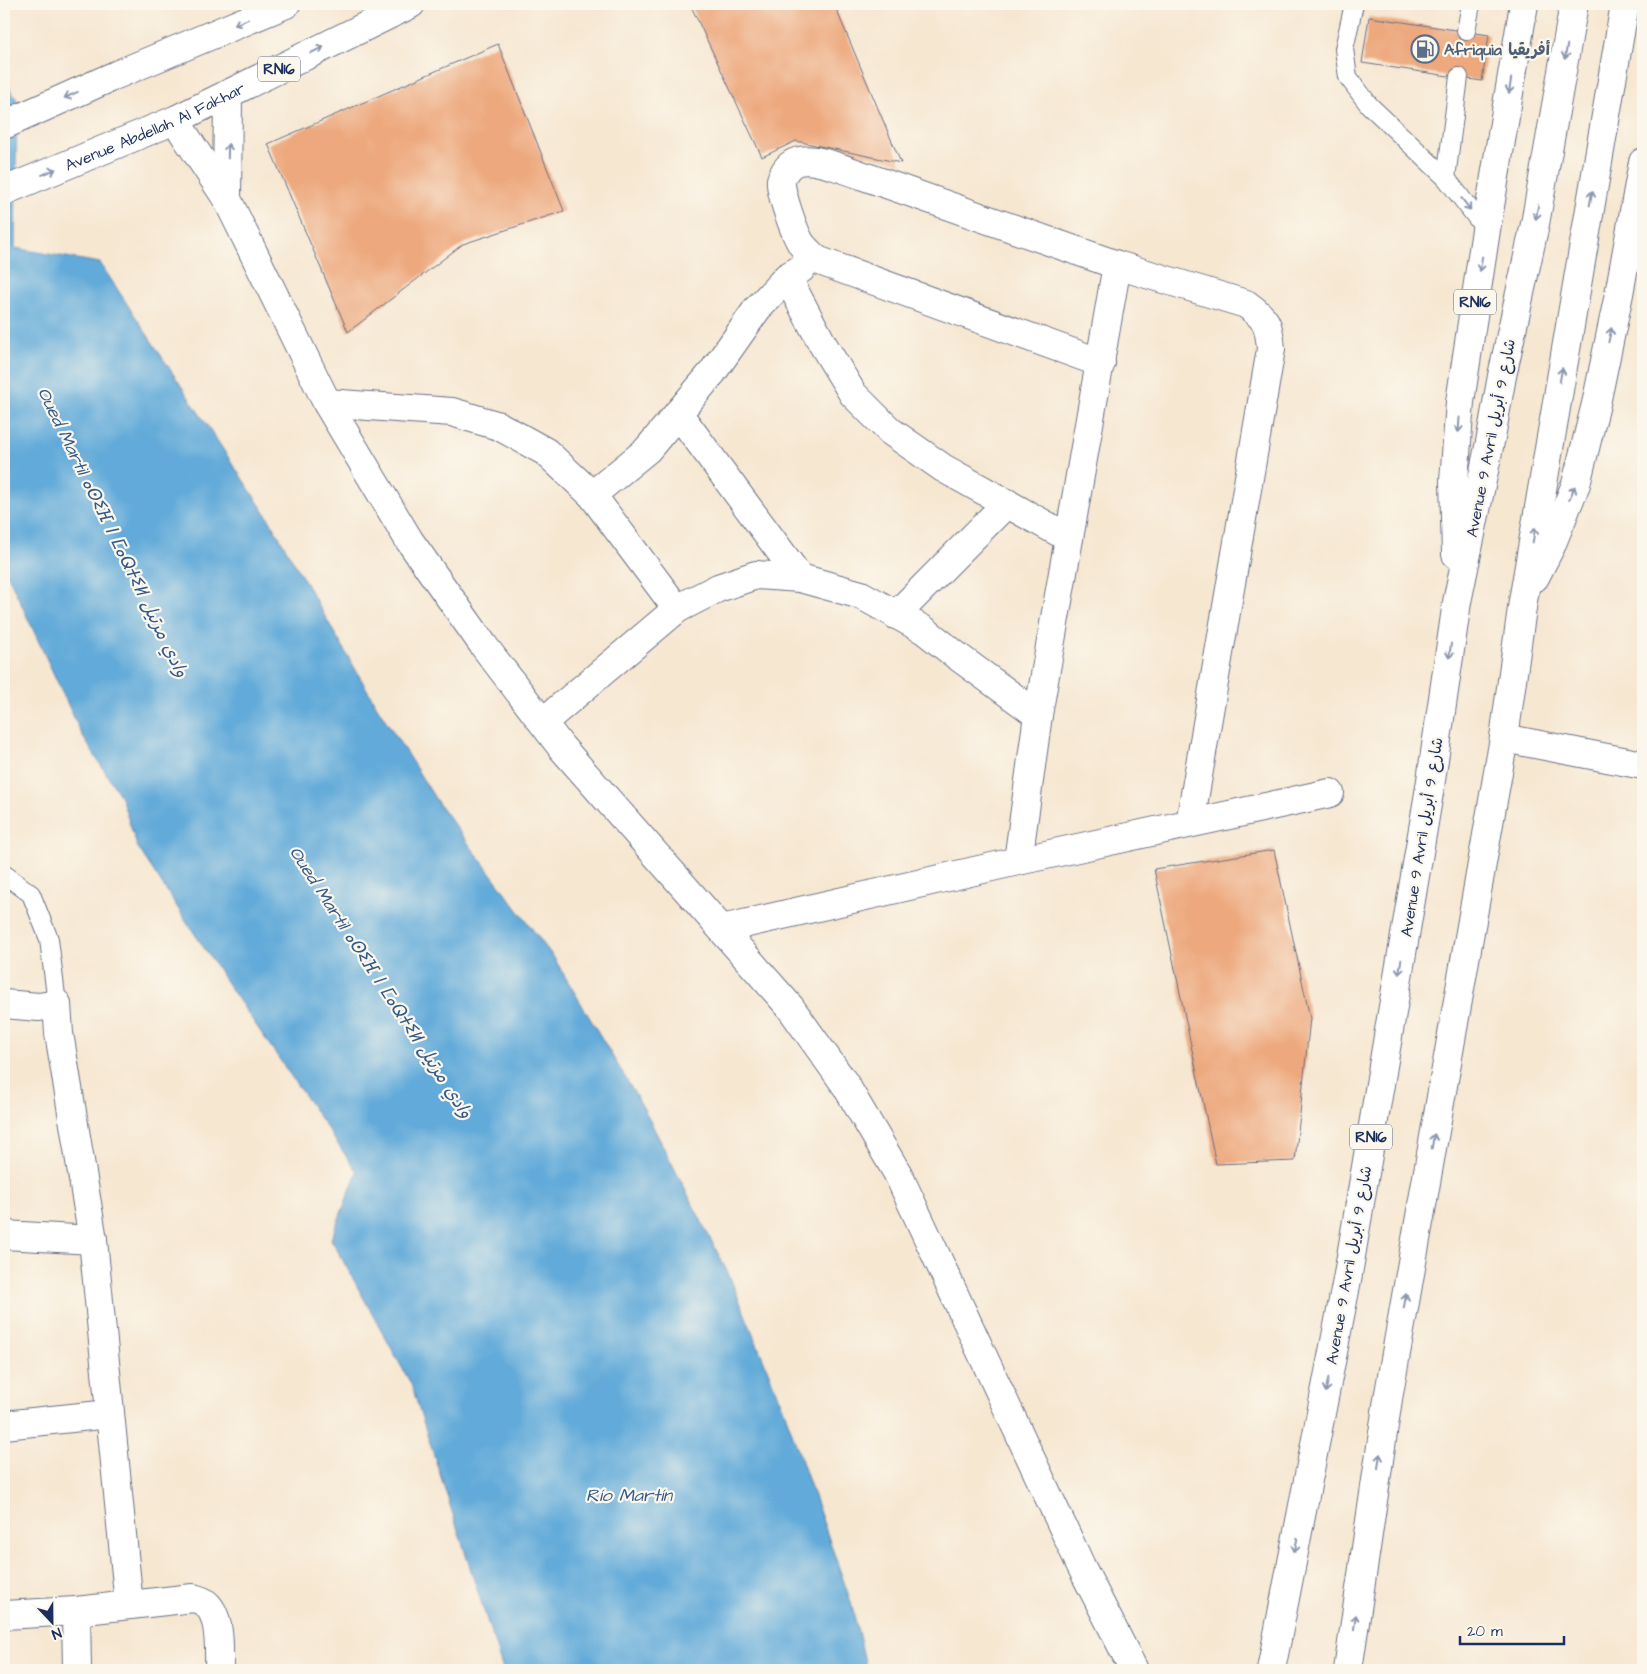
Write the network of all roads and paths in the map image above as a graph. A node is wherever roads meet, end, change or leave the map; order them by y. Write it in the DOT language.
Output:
graph roads {
  1 [pos="286,4"];
  2 [pos="411,4"];
  3 [pos="1354,4"];
  4 [pos="1471,4"];
  5 [pos="1524,4"];
  6 [pos="1574,4"];
  7 [pos="1625,4"];
  8 [pos="1466,31"];
  9 [pos="1460,77"];
  10 [pos="228,94"];
  11 [pos="175,120"];
  12 [pos="4,125"];
  13 [pos="1643,162"];
  14 [pos="1446,178"];
  15 [pos="4,191"];
  16 [pos="227,200"];
  17 [pos="1486,230"];
  18 [pos="817,260"];
  19 [pos="1117,265"];
  20 [pos="787,277"];
  21 [pos="1101,363"];
  22 [pos="328,403"];
  23 [pos="678,414"];
  24 [pos="592,495"];
  25 [pos="1006,503"];
  26 [pos="1069,538"];
  27 [pos="800,578"];
  28 [pos="1523,601"];
  29 [pos="1457,602"];
  30 [pos="677,609"];
  31 [pos="896,615"];
  32 [pos="1038,714"];
  33 [pos="543,722"];
  34 [pos="1504,738"];
  35 [pos="1643,765"];
  36 [pos="1330,794"];
  37 [pos="1190,824"];
  38 [pos="1018,861"];
  39 [pos="4,874"];
  40 [pos="722,929"];
  41 [pos="4,1004"];
  42 [pos="57,1004"];
  43 [pos="4,1235"];
  44 [pos="93,1240"];
  45 [pos="110,1414"];
  46 [pos="4,1425"];
  47 [pos="129,1605"];
  48 [pos="76,1611"];
  49 [pos="4,1615"];
  50 [pos="77,1670"];
  51 [pos="219,1670"];
  52 [pos="1134,1670"];
  53 [pos="1271,1670"];
  54 [pos="1348,1670"];
  1 -- 12 [label="main road, one-way"];
  10 -- 2 [label="main road, Avenue Abdellah Al Fakhar / RN16, one-way"];
  3 -- 14 [label="lane"];
  4 -- 8 [label="lane"];
  5 -- 17 [label="main road, RN16, one-way"];
  6 -- 29 [label="main road, Avenue 9 Avril شارع 9 أبريل, one-way"];
  28 -- 7 [label="main road, one-way"];
  9 -- 14 [label="lane"];
  10 -- 11 [label="main road, Avenue Abdellah Al Fakhar / RN16"];
  16 -- 10 [label="main road, one-way"];
  15 -- 11 [label="main road, Avenue Abdellah Al Fakhar / RN16, one-way"];
  11 -- 16 [label="main road"];
  28 -- 13 [label="main road, one-way"];
  14 -- 17 [label="lane, one-way"];
  16 -- 22 [label="main road"];
  17 -- 29 [label="main road, RN16, one-way"];
  18 -- 19 [label="main road"];
  18 -- 20 [label="main road"];
  18 -- 21 [label="main road"];
  19 -- 21 [label="main road"];
  19 -- 37 [label="main road"];
  20 -- 23 [label="main road"];
  20 -- 25 [label="main road"];
  21 -- 26 [label="main road"];
  22 -- 24 [label="main road"];
  22 -- 33 [label="main road"];
  23 -- 24 [label="main road"];
  23 -- 27 [label="main road"];
  24 -- 30 [label="main road"];
  25 -- 26 [label="main road"];
  25 -- 31 [label="main road"];
  26 -- 32 [label="main road"];
  27 -- 30 [label="main road"];
  27 -- 31 [label="main road"];
  28 -- 34 [label="main road"];
  29 -- 53 [label="main road, Avenue 9 Avril شارع 9 أبريل / RN16, one-way"];
  30 -- 33 [label="main road"];
  31 -- 32 [label="main road"];
  32 -- 38 [label="main road"];
  33 -- 40 [label="main road"];
  34 -- 35 [label="main road"];
  54 -- 34 [label="main road, one-way"];
  36 -- 37 [label="main road"];
  37 -- 38 [label="main road"];
  38 -- 40 [label="main road"];
  39 -- 42 [label="lane"];
  40 -- 52 [label="main road"];
  41 -- 42 [label="main road"];
  42 -- 44 [label="main road"];
  43 -- 44 [label="main road"];
  44 -- 45 [label="main road"];
  45 -- 46 [label="main road"];
  45 -- 47 [label="main road"];
  47 -- 48 [label="main road"];
  47 -- 51 [label="main road"];
  48 -- 49 [label="main road"];
  48 -- 50 [label="main road"];
}
